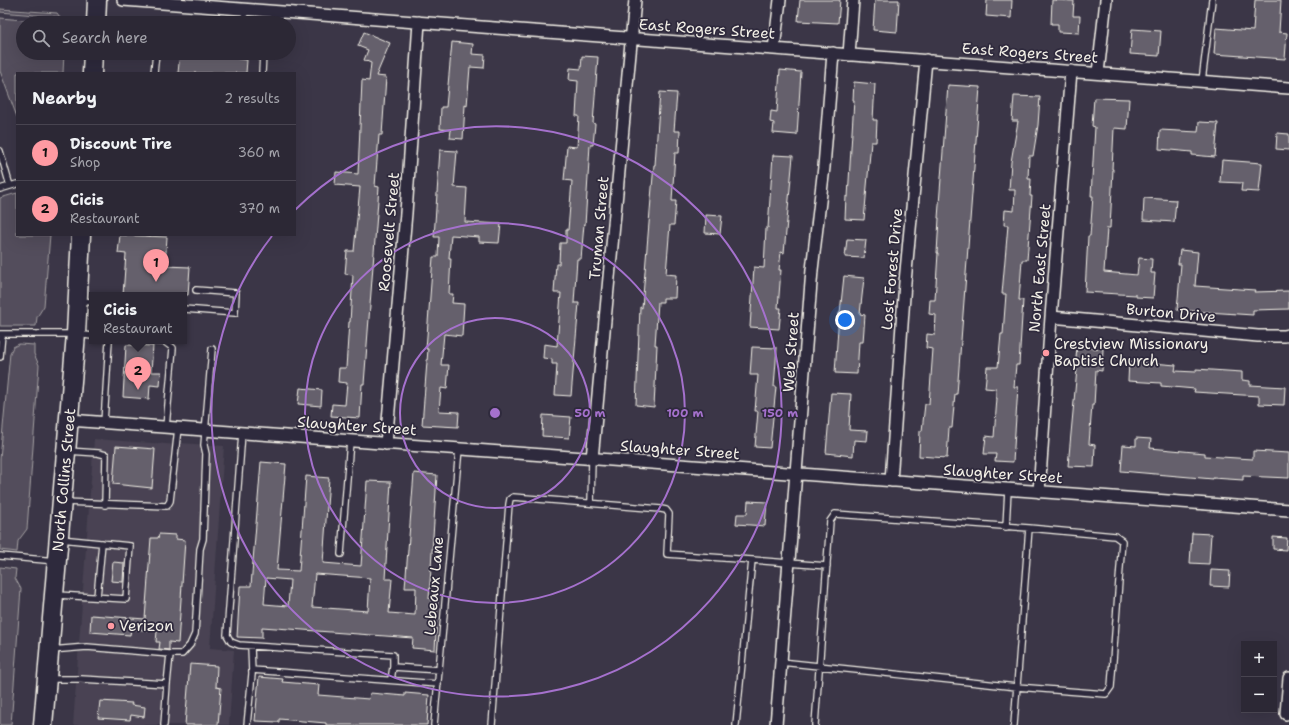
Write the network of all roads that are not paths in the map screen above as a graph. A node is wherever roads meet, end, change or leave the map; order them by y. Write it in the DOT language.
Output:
graph roads {
  1 [pos="97,0"];
  2 [pos="122,0"];
  3 [pos="635,0"];
  4 [pos="780,0"];
  5 [pos="853,0"];
  6 [pos="1106,0"];
  7 [pos="1212,0"];
  8 [pos="245,9"];
  9 [pos="96,16"];
  10 [pos="244,16"];
  11 [pos="419,22"];
  12 [pos="631,38"];
  13 [pos="774,49"];
  14 [pos="833,53"];
  15 [pos="849,55"];
  16 [pos="93,60"];
  17 [pos="155,60"];
  18 [pos="263,60"];
  19 [pos="926,60"];
  20 [pos="1071,71"];
  21 [pos="92,72"];
  22 [pos="154,72"];
  23 [pos="262,72"];
  24 [pos="1098,73"];
  25 [pos="1202,81"];
  26 [pos="1289,88"];
  27 [pos="0,152"];
  28 [pos="16,184"];
  29 [pos="10,186"];
  30 [pos="0,189"];
  31 [pos="81,236"];
  32 [pos="196,290"];
  33 [pos="85,301"];
  34 [pos="187,309"];
  35 [pos="1051,317"];
  36 [pos="1,334"];
  37 [pos="84,335"];
  38 [pos="1289,335"];
  39 [pos="109,344"];
  40 [pos="168,344"];
  41 [pos="212,349"];
  42 [pos="0,357"];
  43 [pos="69,420"];
  44 [pos="104,423"];
  45 [pos="166,427"];
  46 [pos="178,428"];
  47 [pos="205,430"];
  48 [pos="242,433"];
  49 [pos="350,441"];
  50 [pos="386,444"];
  51 [pos="459,449"];
  52 [pos="66,451"];
  53 [pos="592,459"];
  54 [pos="796,474"];
  55 [pos="891,481"];
  56 [pos="1008,490"];
  57 [pos="1039,492"];
  58 [pos="62,502"];
  59 [pos="591,503"];
  60 [pos="105,505"];
  61 [pos="1289,510"];
  62 [pos="1006,527"];
  63 [pos="1029,528"];
  64 [pos="59,538"];
  65 [pos="102,543"];
  66 [pos="341,554"];
  67 [pos="0,556"];
  68 [pos="752,560"];
  69 [pos="57,561"];
  70 [pos="789,564"];
  71 [pos="827,566"];
  72 [pos="54,595"];
  73 [pos="97,597"];
  74 [pos="251,646"];
  75 [pos="49,650"];
  76 [pos="170,654"];
  77 [pos="781,662"];
  78 [pos="393,667"];
  79 [pos="819,667"];
  80 [pos="252,670"];
  81 [pos="438,670"];
  82 [pos="1289,678"];
  83 [pos="47,679"];
  84 [pos="392,680"];
  85 [pos="167,684"];
  86 [pos="438,684"];
  87 [pos="1017,686"];
  88 [pos="1286,714"];
  89 [pos="46,725"];
  90 [pos="164,725"];
  91 [pos="247,725"];
  92 [pos="434,725"];
  93 [pos="492,725"];
  94 [pos="736,725"];
  95 [pos="776,725"];
  96 [pos="815,725"];
  97 [pos="1014,725"];
  1 -- 9 [label="main road"];
  2 -- 8 [label="street, East Rogers Street"];
  3 -- 12 [label="street, Truman Street"];
  4 -- 13 [label="street"];
  5 -- 15 [label="street"];
  6 -- 24 [label="street"];
  7 -- 25 [label="lane"];
  8 -- 10 [label="lane"];
  8 -- 11 [label="street, East Rogers Street"];
  11 -- 12 [label="street, East Rogers Street"];
  11 -- 50 [label="street, Roosevelt Street"];
  12 -- 13 [label="street, East Rogers Street"];
  12 -- 53 [label="street, Truman Street"];
  13 -- 14 [label="street, East Rogers Street"];
  14 -- 15 [label="street, East Rogers Street"];
  14 -- 54 [label="street, Web Street"];
  15 -- 19 [label="street, East Rogers Street"];
  16 -- 21 [label="main road"];
  17 -- 22 [label="lane"];
  18 -- 23 [label="lane"];
  19 -- 20 [label="street, East Rogers Street"];
  19 -- 55 [label="street, Lost Forest Drive"];
  20 -- 24 [label="street, East Rogers Street"];
  20 -- 35 [label="street, North East Street"];
  24 -- 25 [label="street, East Rogers Street"];
  25 -- 26 [label="street, East Rogers Street"];
  27 -- 29 [label="lane"];
  28 -- 29 [label="lane"];
  29 -- 30 [label="lane"];
  31 -- 33 [label="main road, North Collins Street"];
  32 -- 34 [label="lane"];
  33 -- 37 [label="main road, North Collins Street"];
  35 -- 38 [label="street, Burton Drive"];
  35 -- 57 [label="street, North East Street"];
  36 -- 37 [label="lane"];
  36 -- 42 [label="lane"];
  37 -- 43 [label="main road, North Collins Street"];
  39 -- 44 [label="lane"];
  40 -- 45 [label="lane"];
  41 -- 47 [label="lane"];
  43 -- 44 [label="street, Slaughter Street"];
  43 -- 52 [label="main road, North Collins Street"];
  44 -- 45 [label="street, Slaughter Street"];
  45 -- 46 [label="street, Slaughter Street"];
  46 -- 47 [label="street, Slaughter Street"];
  46 -- 60 [label="lane"];
  47 -- 48 [label="street, Slaughter Street"];
  47 -- 76 [label="lane"];
  48 -- 49 [label="street, Slaughter Street"];
  48 -- 74 [label="lane"];
  49 -- 50 [label="street, Slaughter Street"];
  49 -- 66 [label="lane"];
  50 -- 51 [label="street, Slaughter Street"];
  51 -- 53 [label="street, Slaughter Street"];
  51 -- 81 [label="lane, Lebeaux Lane"];
  52 -- 58 [label="main road, North Collins Street"];
  52 -- 60 [label="lane"];
  53 -- 54 [label="street, Slaughter Street"];
  53 -- 59 [label="lane"];
  54 -- 55 [label="street, Slaughter Street"];
  54 -- 70 [label="street, Web Street"];
  55 -- 56 [label="street, Slaughter Street"];
  56 -- 57 [label="street, Slaughter Street"];
  56 -- 62 [label="lane"];
  57 -- 61 [label="street, Slaughter Street"];
  58 -- 60 [label="lane"];
  58 -- 64 [label="main road, North Collins Street"];
  59 -- 68 [label="lane"];
  59 -- 93 [label="lane"];
  62 -- 63 [label="lane"];
  62 -- 71 [label="lane"];
  63 -- 87 [label="lane"];
  63 -- 87 [label="lane"];
  64 -- 65 [label="lane"];
  64 -- 69 [label="main road, North Collins Street"];
  65 -- 73 [label="lane"];
  65 -- 73 [label="lane"];
  67 -- 69 [label="lane"];
  68 -- 70 [label="lane"];
  68 -- 94 [label="lane"];
  69 -- 72 [label="main road, North Collins Street"];
  70 -- 71 [label="lane"];
  70 -- 77 [label="street, Web Street"];
  71 -- 79 [label="lane"];
  72 -- 73 [label="lane"];
  72 -- 75 [label="main road, North Collins Street"];
  74 -- 78 [label="lane"];
  74 -- 80 [label="lane"];
  75 -- 76 [label="lane"];
  75 -- 83 [label="main road, North Collins Street"];
  76 -- 85 [label="lane"];
  77 -- 79 [label="lane"];
  77 -- 95 [label="street, Web Street"];
  78 -- 81 [label="lane"];
  78 -- 84 [label="lane"];
  79 -- 87 [label="lane"];
  79 -- 96 [label="lane"];
  80 -- 84 [label="lane"];
  80 -- 91 [label="lane"];
  81 -- 86 [label="lane, Lebeaux Lane"];
  82 -- 88 [label="street"];
  83 -- 85 [label="lane"];
  83 -- 89 [label="main road, North Collins Street"];
  84 -- 86 [label="lane"];
  85 -- 90 [label="lane"];
  86 -- 92 [label="lane, Lebeaux Lane"];
  87 -- 97 [label="lane"];
}
